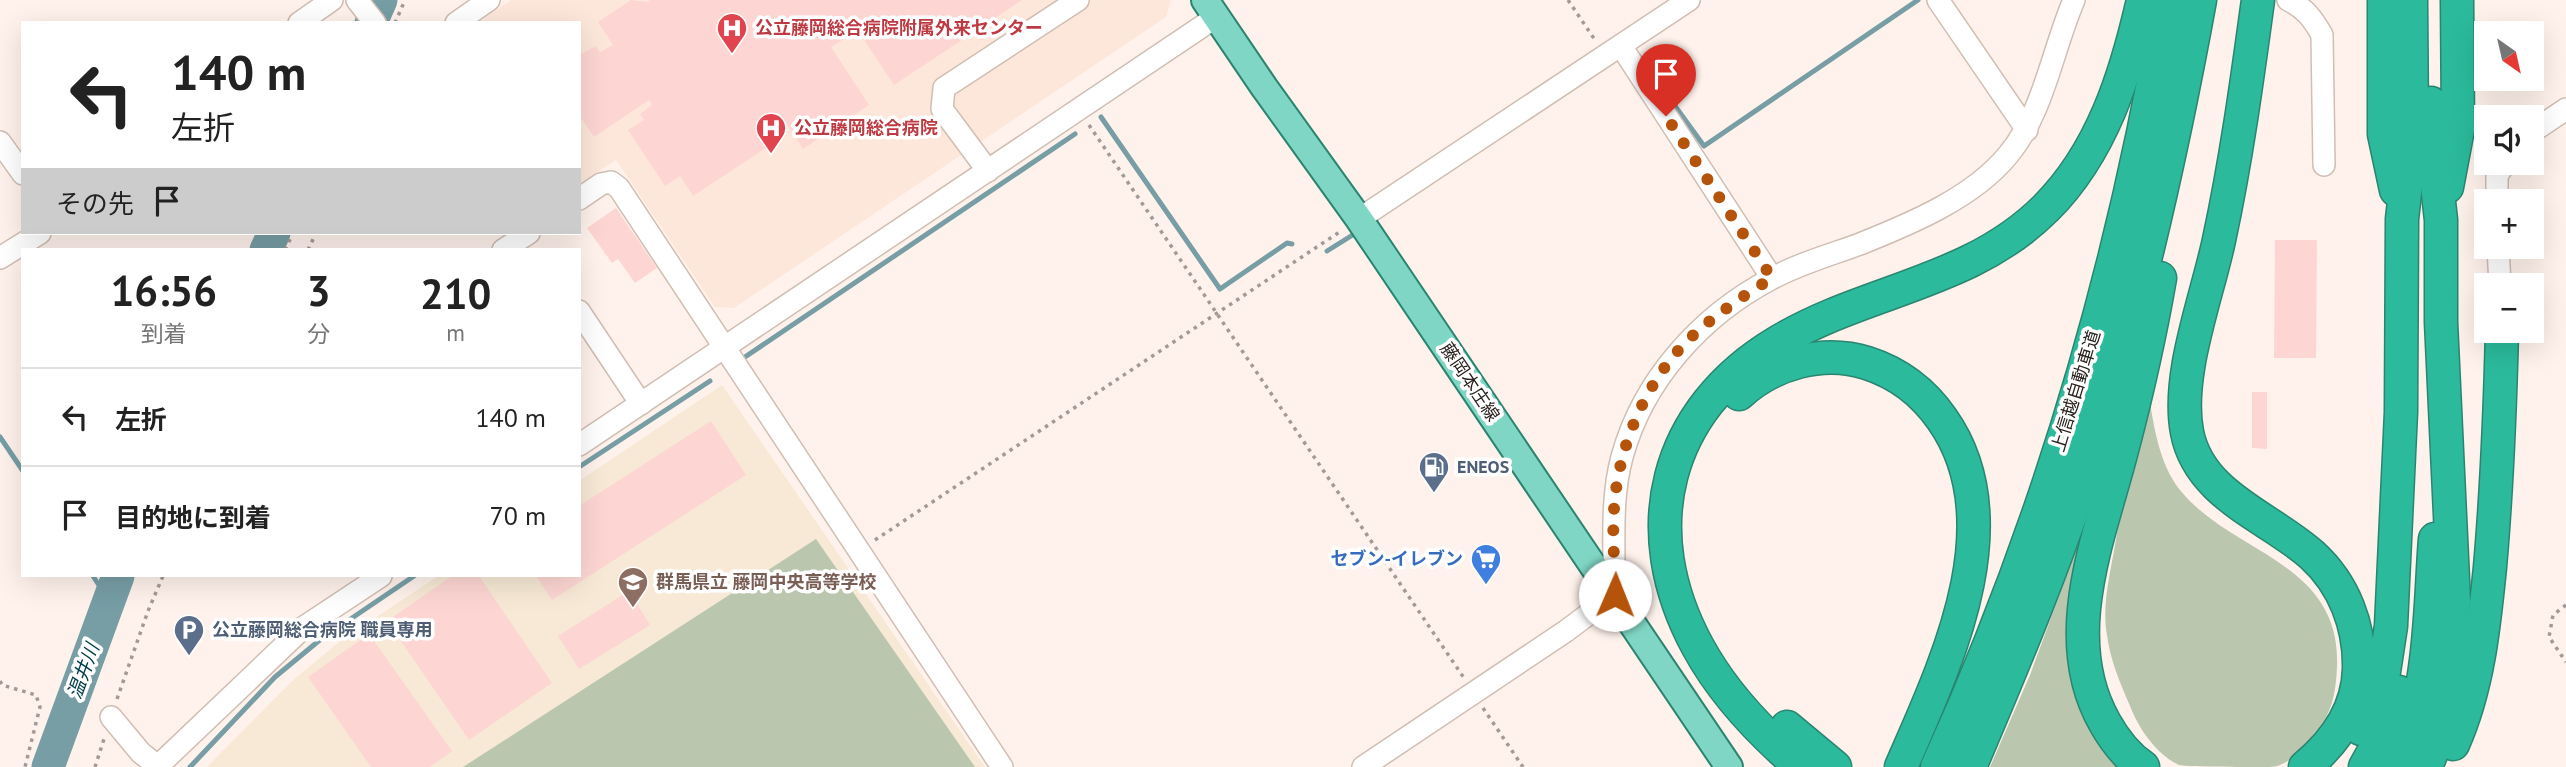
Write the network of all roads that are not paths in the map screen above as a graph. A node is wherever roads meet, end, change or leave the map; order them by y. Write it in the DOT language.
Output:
graph roads {
  1 [pos="332,0"];
  2 [pos="489,0"];
  3 [pos="1078,0"];
  4 [pos="1689,0"];
  5 [pos="1938,0"];
  6 [pos="2074,0"];
  7 [pos="2143,0"];
  8 [pos="2168,0"];
  9 [pos="2201,0"];
  10 [pos="2258,0"];
  11 [pos="2288,0"];
  12 [pos="2384,0"];
  13 [pos="2411,0"];
  14 [pos="2430,0"];
  15 [pos="2457,0"];
  16 [pos="1211,9"];
  17 [pos="302,21"];
  18 [pos="459,21"];
  19 [pos="1613,51"];
  20 [pos="2566,109"];
  21 [pos="2544,124"];
  22 [pos="2027,130"];
  23 [pos="0,142"];
  24 [pos="2324,166"];
  25 [pos="21,171"];
  26 [pos="988,172"];
  27 [pos="581,198"];
  28 [pos="1359,219"];
  29 [pos="2403,219"];
  30 [pos="2441,220"];
  31 [pos="37,235"];
  32 [pos="525,235"];
  33 [pos="506,248"];
  34 [pos="0,258"];
  35 [pos="1772,278"];
  36 [pos="581,314"];
  37 [pos="2502,343"];
  38 [pos="726,347"];
  39 [pos="641,404"];
  40 [pos="2401,412"];
  41 [pos="2445,412"];
  42 [pos="581,443"];
  43 [pos="379,577"];
  44 [pos="1615,595"];
  45 [pos="111,717"];
  46 [pos="1906,754"];
  47 [pos="1950,763"];
  48 [pos="158,767"];
  49 [pos="1002,767"];
  50 [pos="1363,767"];
  51 [pos="1729,767"];
  52 [pos="1801,767"];
  53 [pos="1835,767"];
  54 [pos="2143,767"];
  55 [pos="2305,767"];
  56 [pos="2328,767"];
  57 [pos="2365,767"];
  58 [pos="2391,767"];
  59 [pos="2426,767"];
  60 [pos="2442,767"];
  1 -- 17 [label="street"];
  2 -- 18 [label="street"];
  3 -- 26 [label="street"];
  4 -- 19 [label="street"];
  5 -- 22 [label="street"];
  6 -- 22 [label="street"];
  7 -- 52 [label="highway"];
  8 -- 47 [label="highway, 上信越自動車道"];
  9 -- 47 [label="highway, 上信越自動車道"];
  9 -- 54 [label="highway"];
  10 -- 55 [label="highway"];
  11 -- 24 [label="street"];
  12 -- 29 [label="highway"];
  13 -- 29 [label="highway"];
  14 -- 30 [label="highway"];
  15 -- 30 [label="highway"];
  16 -- 26 [label="street"];
  16 -- 28 [label="main road, 藤岡本庄線"];
  19 -- 28 [label="street"];
  19 -- 35 [label="street"];
  20 -- 21 [label="street"];
  22 -- 35 [label="street"];
  23 -- 25 [label="street"];
  26 -- 38 [label="street"];
  27 -- 38 [label="street"];
  28 -- 44 [label="main road, 藤岡本庄線"];
  29 -- 40 [label="highway"];
  30 -- 41 [label="highway"];
  31 -- 34 [label="street"];
  32 -- 33 [label="street"];
  35 -- 44 [label="street"];
  36 -- 39 [label="street"];
  37 -- 60 [label="highway"];
  38 -- 39 [label="street"];
  38 -- 49 [label="street"];
  39 -- 42 [label="street"];
  40 -- 56 [label="highway"];
  40 -- 57 [label="highway"];
  41 -- 58 [label="highway"];
  41 -- 59 [label="highway"];
  43 -- 48 [label="street"];
  44 -- 50 [label="street"];
  44 -- 51 [label="main road, 藤岡本庄線"];
  45 -- 48 [label="street"];
  46 -- 53 [label="highway"];
}
